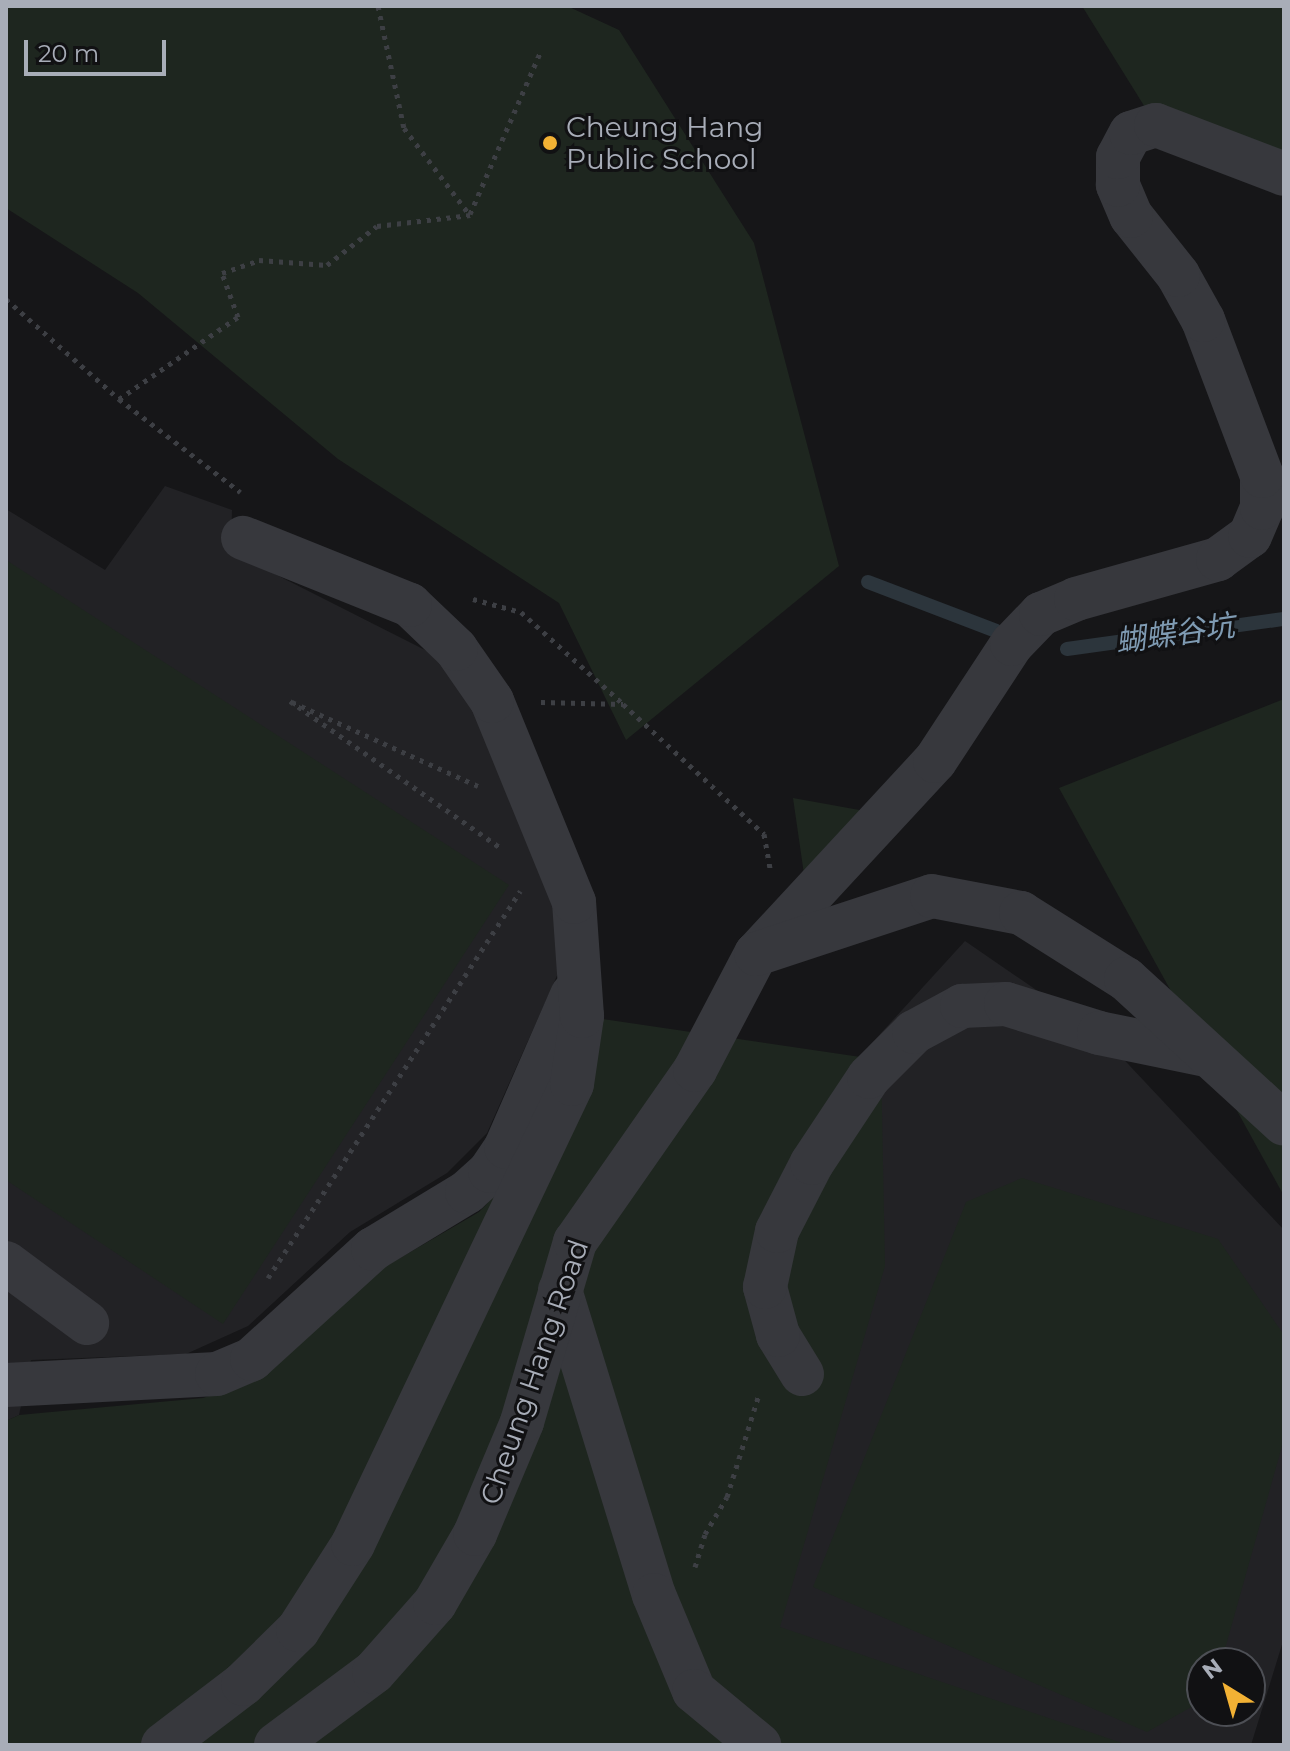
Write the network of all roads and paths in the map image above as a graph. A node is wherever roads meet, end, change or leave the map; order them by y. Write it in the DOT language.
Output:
graph roads {
  1 [pos="378,6"];
  2 [pos="541,51"];
  3 [pos="1284,174"];
  4 [pos="470,215"];
  5 [pos="119,399"];
  6 [pos="243,538"];
  7 [pos="492,701"];
  8 [pos="623,704"];
  9 [pos="521,771"];
  10 [pos="508,853"];
  11 [pos="525,884"];
  12 [pos="756,954"];
  13 [pos="581,975"];
  14 [pos="1206,1055"];
  15 [pos="1284,1124"];
  16 [pos="6,1263"];
  17 [pos="261,1288"];
  18 [pos="560,1290"];
  19 [pos="87,1323"];
  20 [pos="778,1335"];
  21 [pos="802,1374"];
  22 [pos="6,1385"];
  23 [pos="654,1595"];
  24 [pos="163,1745"];
  25 [pos="276,1745"];
  26 [pos="759,1745"];
  1 -- 4 [label="path"];
  2 -- 4 [label="path"];
  3 -- 12 [label="street, Cheung Hang Road"];
  4 -- 5 [label="path"];
  6 -- 7 [label="street"];
  7 -- 8 [label="path"];
  7 -- 9 [label="street"];
  9 -- 10 [label="path"];
  9 -- 13 [label="street"];
  11 -- 17 [label="path"];
  12 -- 14 [label="street"];
  12 -- 18 [label="street, Cheung Hang Road"];
  13 -- 22 [label="street"];
  13 -- 24 [label="street"];
  14 -- 15 [label="street"];
  14 -- 20 [label="street"];
  16 -- 19 [label="street"];
  18 -- 23 [label="street"];
  18 -- 25 [label="street, Cheung Hang Road"];
  20 -- 21 [label="street"];
  20 -- 23 [label="path"];
  23 -- 26 [label="street"];
}
